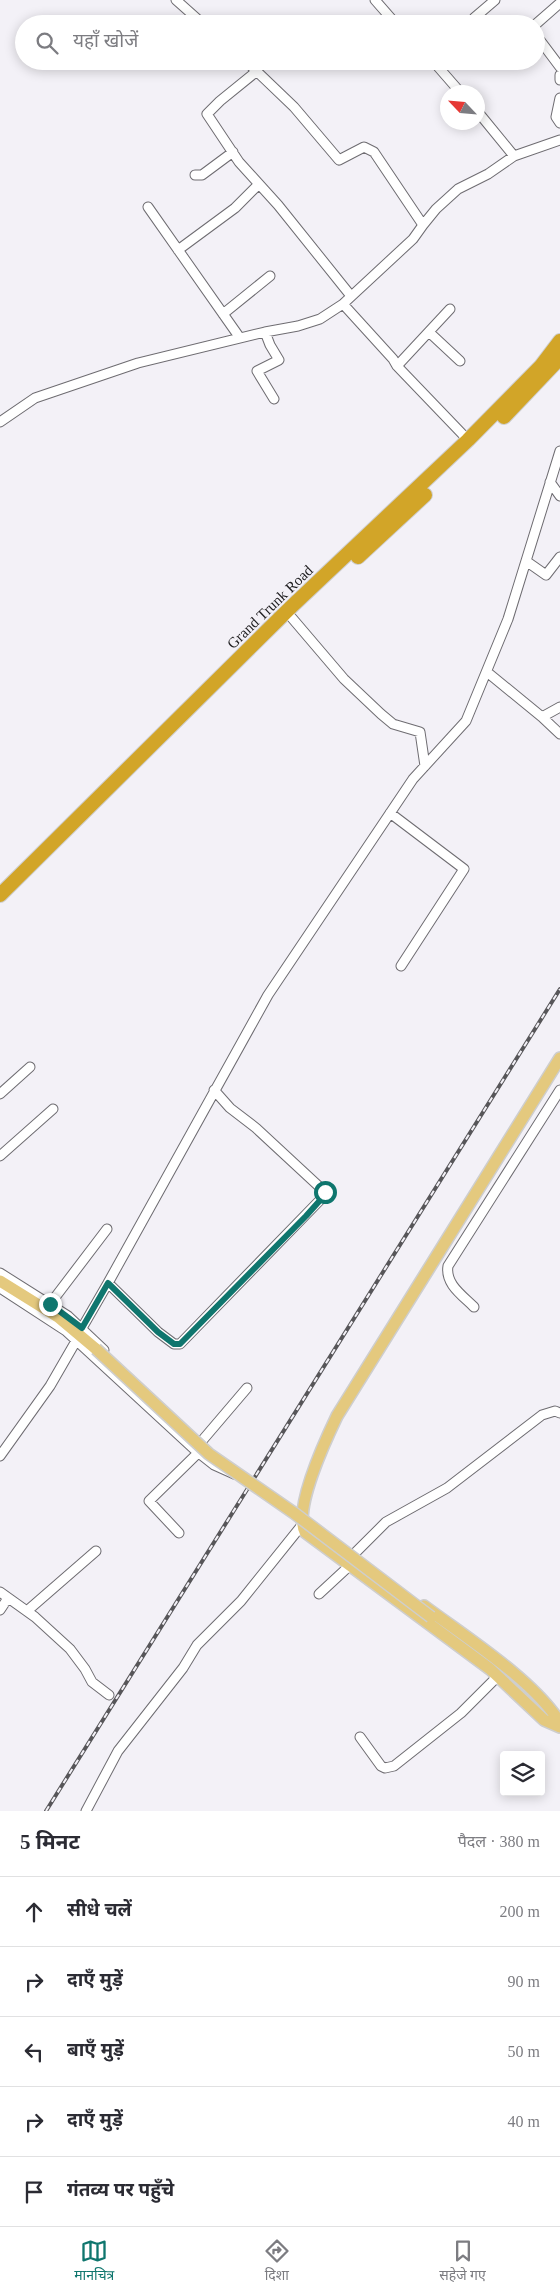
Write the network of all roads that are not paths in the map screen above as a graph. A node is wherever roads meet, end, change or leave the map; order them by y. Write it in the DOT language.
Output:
graph roads {
  1 [pos="176,0"];
  2 [pos="375,0"];
  3 [pos="495,0"];
  4 [pos="560,3"];
  5 [pos="193,15"];
  6 [pos="388,15"];
  7 [pos="478,15"];
  8 [pos="545,16"];
  9 [pos="545,48"];
  10 [pos="560,67"];
  11 [pos="440,70"];
  12 [pos="257,71"];
  13 [pos="560,75"];
  14 [pos="560,80"];
  15 [pos="454,85"];
  16 [pos="560,98"];
  17 [pos="485,121"];
  18 [pos="560,122"];
  19 [pos="560,140"];
  20 [pos="233,152"];
  21 [pos="514,156"];
  22 [pos="195,175"];
  23 [pos="259,184"];
  24 [pos="148,207"];
  25 [pos="423,225"];
  26 [pos="178,250"];
  27 [pos="270,276"];
  28 [pos="351,296"];
  29 [pos="342,304"];
  30 [pos="450,309"];
  31 [pos="223,314"];
  32 [pos="265,332"];
  33 [pos="430,332"];
  34 [pos="240,338"];
  35 [pos="560,341"];
  36 [pos="560,358"];
  37 [pos="460,361"];
  38 [pos="397,366"];
  39 [pos="274,399"];
  40 [pos="0,422"];
  41 [pos="468,440"];
  42 [pos="560,451"];
  43 [pos="550,482"];
  44 [pos="560,496"];
  45 [pos="560,557"];
  46 [pos="526,561"];
  47 [pos="292,618"];
  48 [pos="487,672"];
  49 [pos="560,707"];
  50 [pos="542,717"];
  51 [pos="560,734"];
  52 [pos="425,766"];
  53 [pos="390,813"];
  54 [pos="0,895"];
  55 [pos="0,907"];
  56 [pos="401,966"];
  57 [pos="560,1058"];
  58 [pos="30,1067"];
  59 [pos="214,1090"];
  60 [pos="560,1090"];
  61 [pos="0,1094"];
  62 [pos="53,1110"];
  63 [pos="0,1156"];
  64 [pos="107,1229"];
  65 [pos="0,1273"];
  66 [pos="0,1281"];
  67 [pos="108,1283"];
  68 [pos="0,1288"];
  69 [pos="50,1304"];
  70 [pos="474,1307"];
  71 [pos="82,1328"];
  72 [pos="76,1342"];
  73 [pos="247,1388"];
  74 [pos="560,1413"];
  75 [pos="202,1441"];
  76 [pos="197,1451"];
  77 [pos="0,1456"];
  78 [pos="305,1510"];
  79 [pos="302,1525"];
  80 [pos="179,1533"];
  81 [pos="96,1551"];
  82 [pos="352,1559"];
  83 [pos="0,1592"];
  84 [pos="319,1594"];
  85 [pos="11,1600"];
  86 [pos="0,1610"];
  87 [pos="28,1611"];
  88 [pos="498,1676"];
  89 [pos="109,1695"];
  90 [pos="560,1725"];
  91 [pos="360,1737"];
  92 [pos="86,1811"];
  1 -- 5 [label="street"];
  2 -- 6 [label="street"];
  3 -- 7 [label="street"];
  4 -- 8 [label="street"];
  9 -- 10 [label="street"];
  11 -- 15 [label="street"];
  12 -- 20 [label="street"];
  12 -- 25 [label="street"];
  13 -- 14 [label="street"];
  16 -- 18 [label="street"];
  17 -- 21 [label="street"];
  19 -- 21 [label="street"];
  20 -- 22 [label="street"];
  20 -- 23 [label="street"];
  21 -- 25 [label="street"];
  23 -- 26 [label="street"];
  23 -- 28 [label="street"];
  24 -- 26 [label="street"];
  25 -- 28 [label="street"];
  26 -- 31 [label="street"];
  27 -- 31 [label="street"];
  28 -- 29 [label="street"];
  29 -- 32 [label="street"];
  29 -- 38 [label="street"];
  30 -- 33 [label="street"];
  31 -- 34 [label="street"];
  32 -- 34 [label="street"];
  32 -- 39 [label="street"];
  33 -- 37 [label="street"];
  33 -- 38 [label="street"];
  34 -- 40 [label="street"];
  35 -- 41 [label="highway, Grand Trunk Road"];
  36 -- 47 [label="highway, Grand Trunk Road"];
  38 -- 41 [label="street"];
  41 -- 54 [label="highway, Grand Trunk Road"];
  42 -- 43 [label="street"];
  43 -- 44 [label="street"];
  43 -- 46 [label="street"];
  45 -- 46 [label="street"];
  46 -- 48 [label="street"];
  47 -- 52 [label="street"];
  47 -- 55 [label="highway, Grand Trunk Road"];
  48 -- 50 [label="street"];
  48 -- 52 [label="street"];
  49 -- 50 [label="street"];
  50 -- 51 [label="street"];
  52 -- 53 [label="street"];
  53 -- 56 [label="street"];
  53 -- 59 [label="street"];
  57 -- 78 [label="main road"];
  58 -- 61 [label="street"];
  59 -- 67 [label="street"];
  59 -- 67 [label="street"];
  60 -- 70 [label="street"];
  62 -- 63 [label="street"];
  64 -- 69 [label="street"];
  65 -- 69 [label="street"];
  66 -- 90 [label="main road, bridge"];
  67 -- 71 [label="street"];
  68 -- 72 [label="street"];
  69 -- 71 [label="street"];
  71 -- 75 [label="street"];
  72 -- 76 [label="street"];
  72 -- 77 [label="street"];
  73 -- 75 [label="street"];
  74 -- 82 [label="street"];
  75 -- 76 [label="street"];
  75 -- 76 [label="street"];
  76 -- 80 [label="street"];
  78 -- 79 [label="main road"];
  78 -- 82 [label="main road"];
  79 -- 82 [label="main road"];
  79 -- 92 [label="street"];
  81 -- 87 [label="street"];
  82 -- 84 [label="street"];
  82 -- 88 [label="main road"];
  82 -- 90 [label="main road"];
  83 -- 85 [label="street"];
  85 -- 86 [label="street"];
  85 -- 87 [label="street"];
  87 -- 89 [label="street"];
  88 -- 90 [label="main road"];
  88 -- 91 [label="street"];
}
